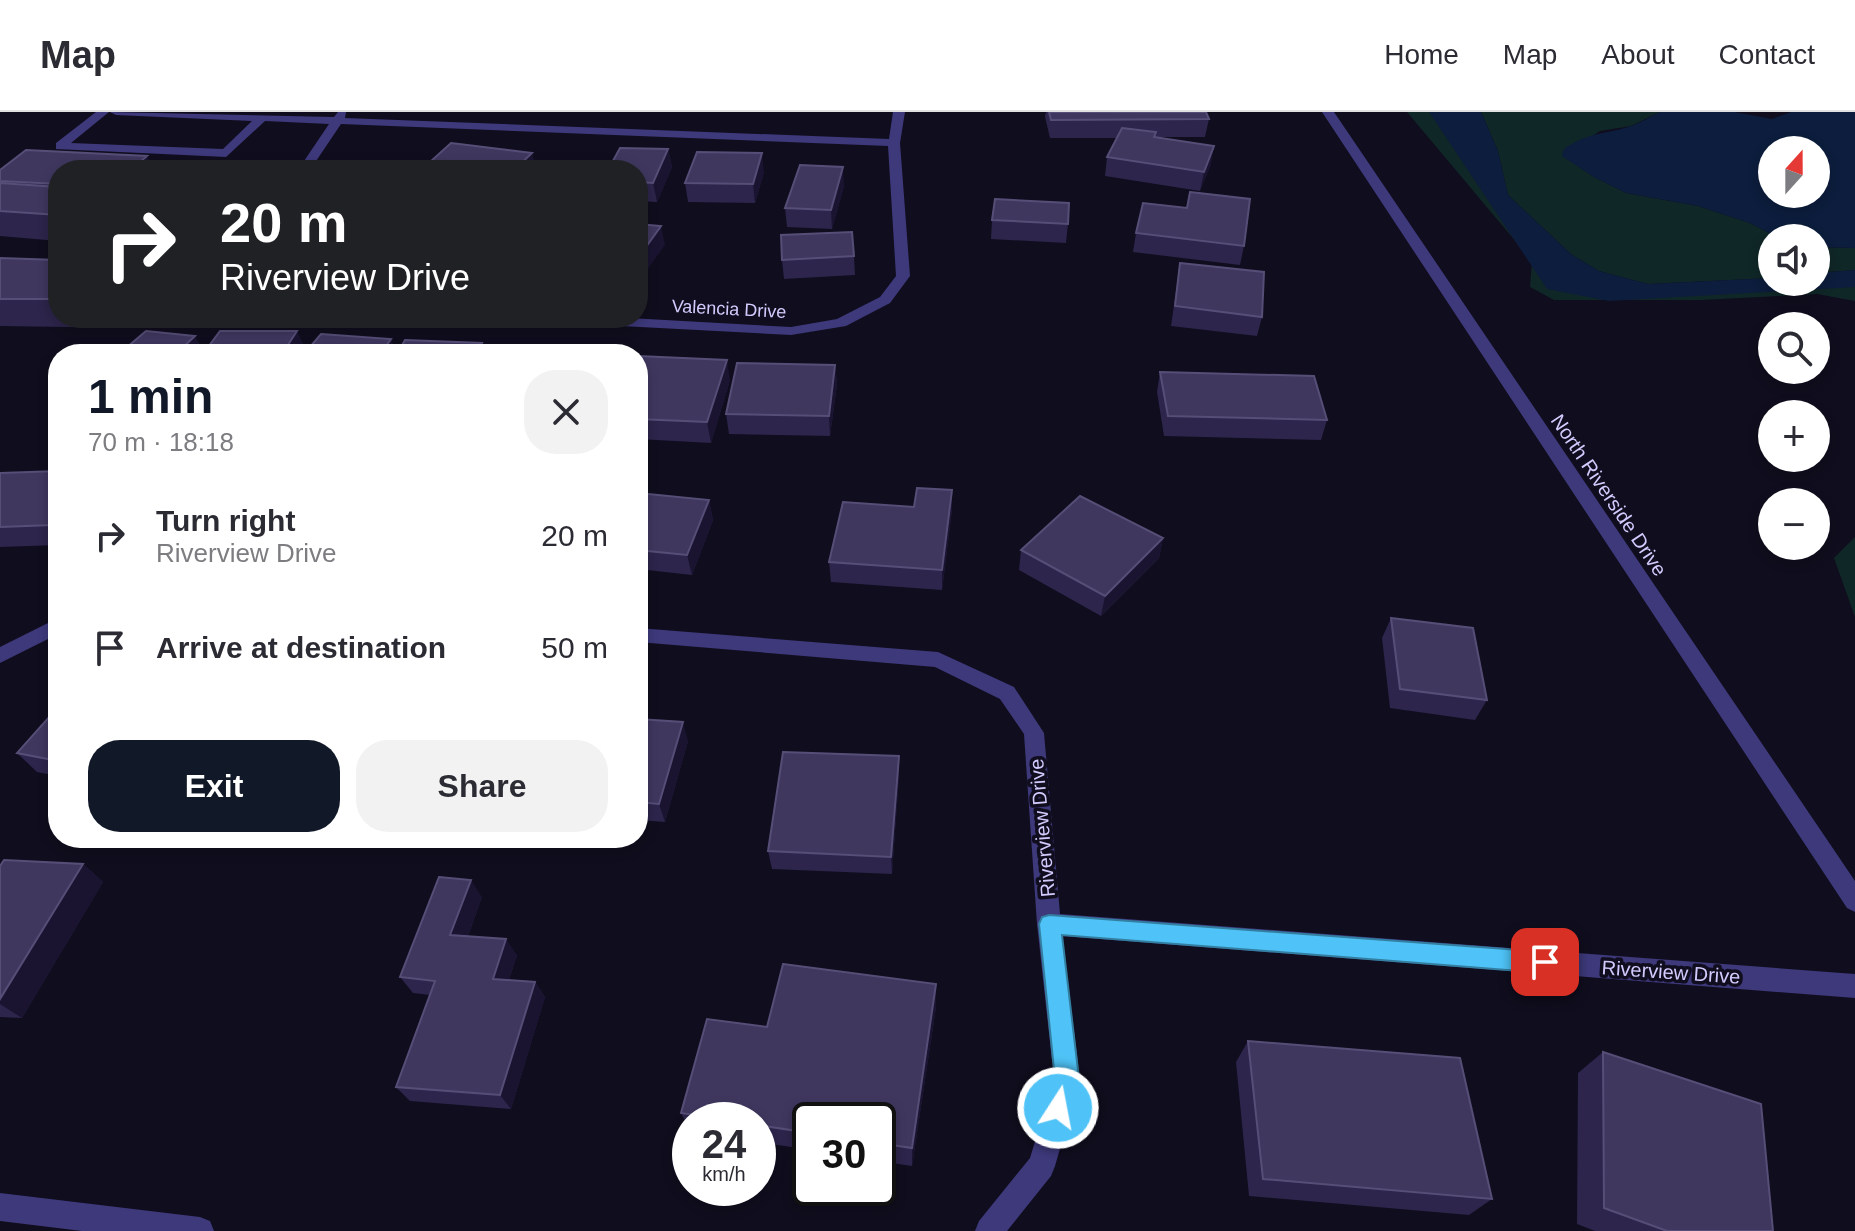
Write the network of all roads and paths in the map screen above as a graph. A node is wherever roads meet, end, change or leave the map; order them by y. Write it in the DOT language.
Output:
graph roads {
  1 [pos="103,112"];
  2 [pos="116,112"];
  3 [pos="899,112"];
  4 [pos="1328,112"];
  5 [pos="340,117"];
  6 [pos="262,118"];
  7 [pos="894,143"];
  8 [pos="311,160"];
  9 [pos="648,323"];
  10 [pos="48,630"];
  11 [pos="648,636"];
  12 [pos="0,656"];
  13 [pos="1855,901"];
  14 [pos="1049,924"];
  15 [pos="1855,986"];
  16 [pos="0,1207"];
  17 [pos="200,1231"];
  18 [pos="989,1231"];
  1 -- 6 [label="street"];
  2 -- 6 [label="street"];
  3 -- 7 [label="street, Valencia Drive"];
  4 -- 13 [label="street, North Riverside Drive"];
  5 -- 6 [label="street"];
  5 -- 7 [label="street"];
  5 -- 8 [label="street"];
  7 -- 9 [label="street, Valencia Drive"];
  10 -- 12 [label="street"];
  11 -- 14 [label="street, Riverview Drive"];
  14 -- 15 [label="street, Riverview Drive"];
  14 -- 18 [label="street"];
  16 -- 17 [label="street"];
}
